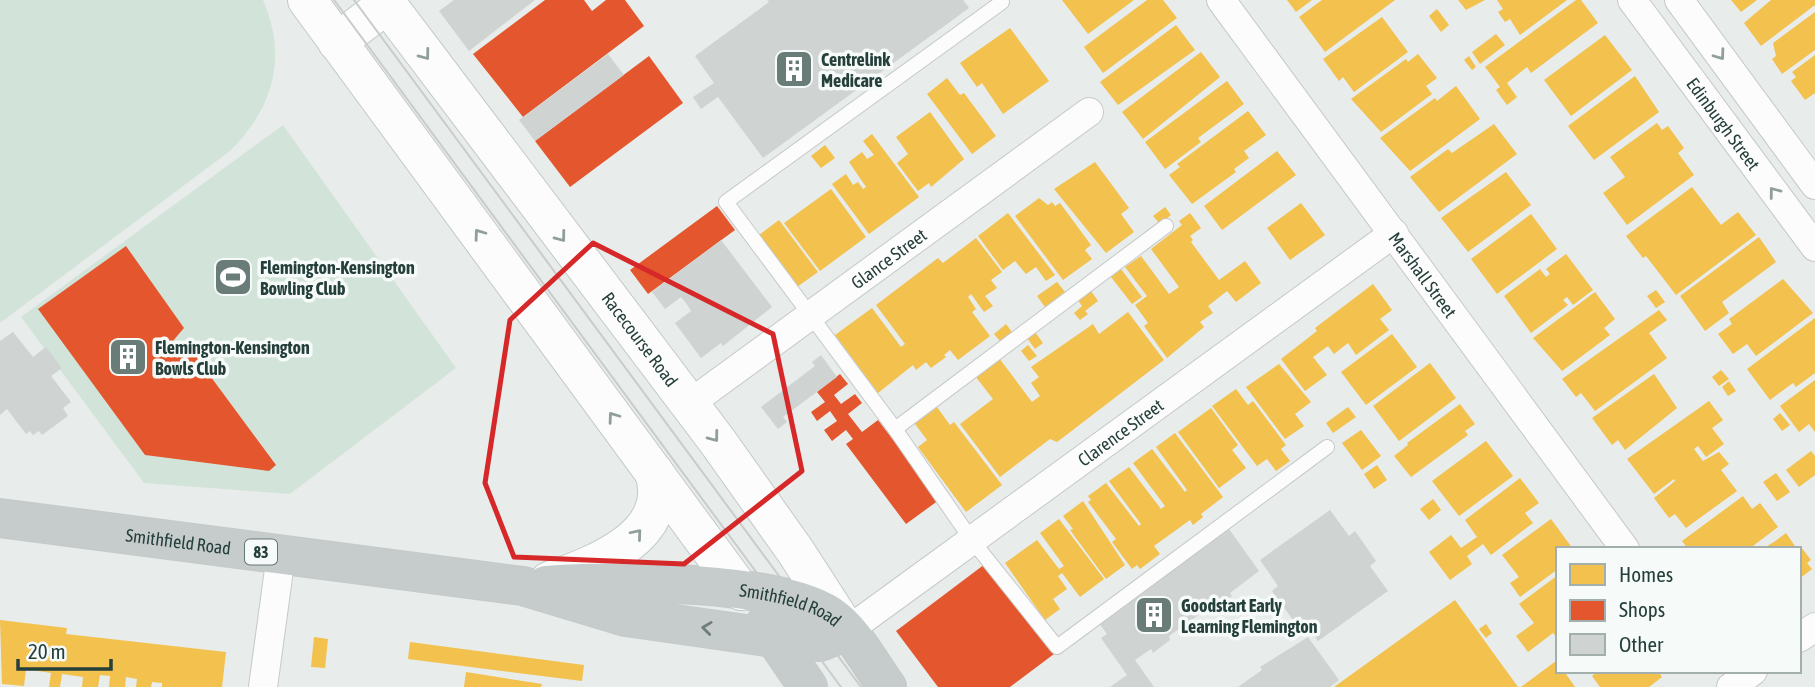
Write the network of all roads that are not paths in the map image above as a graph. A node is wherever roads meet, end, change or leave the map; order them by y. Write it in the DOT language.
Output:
graph roads {
  1 [pos="307,0"];
  2 [pos="1221,0"];
  3 [pos="1632,0"];
  4 [pos="1679,0"];
  5 [pos="387,1"];
  6 [pos="1002,2"];
  7 [pos="337,42"];
  8 [pos="1089,112"];
  9 [pos="1815,185"];
  10 [pos="1166,226"];
  11 [pos="1394,233"];
  12 [pos="1815,247"];
  13 [pos="810,318"];
  14 [pos="689,404"];
  15 [pos="895,429"];
  16 [pos="1327,447"];
  17 [pos="654,472"];
  18 [pos="0,518"];
  19 [pos="971,540"];
  20 [pos="1624,547"];
  21 [pos="281,555"];
  22 [pos="528,586"];
  23 [pos="741,592"];
  24 [pos="846,631"];
  25 [pos="774,638"];
  26 [pos="1717,673"];
  27 [pos="1750,673"];
  28 [pos="263,687"];
  29 [pos="808,687"];
  30 [pos="887,687"];
  31 [pos="1729,687"];
  1 -- 7 [label="main road"];
  2 -- 11 [label="street, Marshall Street"];
  12 -- 3 [label="street, Edinburgh Street, one-way"];
  4 -- 9 [label="street, Edinburgh Street, one-way"];
  5 -- 7 [label="main road"];
  5 -- 14 [label="main road, Racecourse Road, one-way"];
  6 -- 13 [label="lane"];
  17 -- 7 [label="main road, one-way"];
  8 -- 13 [label="street, Glance Street"];
  10 -- 15 [label="lane"];
  11 -- 19 [label="street, Clarence Street"];
  11 -- 20 [label="street, Marshall Street"];
  13 -- 14 [label="street, Glance Street"];
  13 -- 15 [label="lane"];
  14 -- 24 [label="main road, Racecourse Road, one-way"];
  15 -- 19 [label="lane"];
  16 -- 19 [label="lane"];
  22 -- 17 [label="main road, one-way"];
  17 -- 23 [label="main road"];
  18 -- 21 [label="highway, Smithfield Road / 83"];
  19 -- 24 [label="street, Clarence Street"];
  21 -- 22 [label="highway, Smithfield Road / 83"];
  21 -- 28 [label="street"];
  22 -- 23 [label="highway, Smithfield Road / 83"];
  25 -- 22 [label="highway, Smithfield Road / 83, one-way"];
  23 -- 24 [label="highway, Smithfield Road / 83"];
  23 -- 25 [label="highway"];
  24 -- 25 [label="highway, Smithfield Road"];
  24 -- 30 [label="highway, Racecourse Road / 83"];
  25 -- 29 [label="highway"];
  26 -- 31 [label="street"];
  27 -- 31 [label="street"];
}
